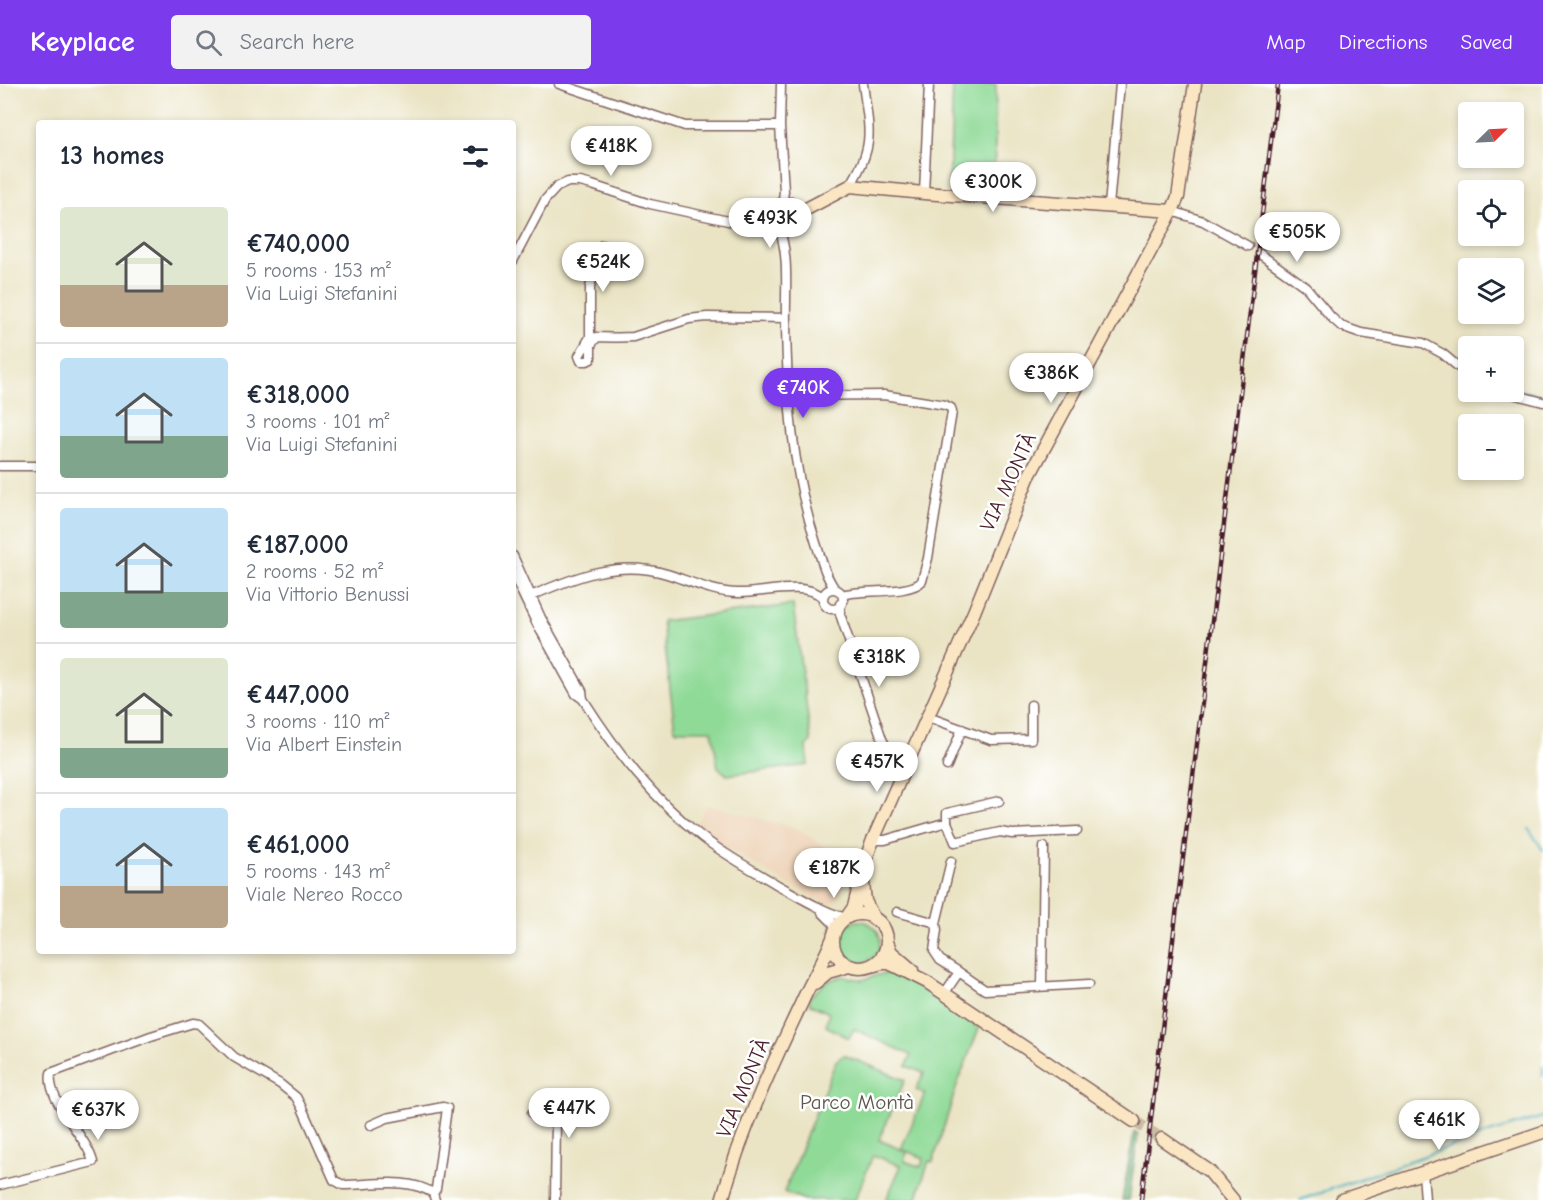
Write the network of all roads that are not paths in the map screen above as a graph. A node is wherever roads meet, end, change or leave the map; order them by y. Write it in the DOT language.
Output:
graph roads {
  1 [pos="559,84"];
  2 [pos="781,84"];
  3 [pos="863,84"];
  4 [pos="929,84"];
  5 [pos="1120,84"];
  6 [pos="1195,84"];
  7 [pos="780,126"];
  8 [pos="850,186"];
  9 [pos="924,193"];
  10 [pos="1109,206"];
  11 [pos="1172,211"];
  12 [pos="781,216"];
  13 [pos="602,245"];
  14 [pos="1248,246"];
  15 [pos="1260,254"];
  16 [pos="516,255"];
  17 [pos="785,264"];
  18 [pos="786,318"];
  19 [pos="1458,367"];
  20 [pos="788,396"];
  21 [pos="1524,397"];
  22 [pos="1543,402"];
  23 [pos="0,466"];
  24 [pos="36,466"];
  25 [pos="516,564"];
  26 [pos="827,575"];
  27 [pos="516,580"];
  28 [pos="518,584"];
  29 [pos="824,595"];
  30 [pos="531,596"];
  31 [pos="838,602"];
  32 [pos="537,624"];
  33 [pos="583,699"];
  34 [pos="1031,705"];
  35 [pos="928,717"];
  36 [pos="962,729"];
  37 [pos="947,766"];
  38 [pos="902,774"];
  39 [pos="999,801"];
  40 [pos="947,822"];
  41 [pos="1077,831"];
  42 [pos="873,840"];
  43 [pos="1044,847"];
  44 [pos="951,861"];
  45 [pos="864,865"];
  46 [pos="813,904"];
  47 [pos="897,912"];
  48 [pos="847,918"];
  49 [pos="874,919"];
  50 [pos="936,922"];
  51 [pos="834,933"];
  52 [pos="887,942"];
  53 [pos="849,966"];
  54 [pos="871,966"];
  55 [pos="959,972"];
  56 [pos="927,982"];
  57 [pos="1089,984"];
  58 [pos="1042,986"];
  59 [pos="806,993"];
  60 [pos="944,994"];
  61 [pos="532,1113"];
  62 [pos="1134,1121"];
  63 [pos="371,1125"];
  64 [pos="1543,1132"];
  65 [pos="1162,1139"];
  66 [pos="1423,1172"];
  67 [pos="0,1185"];
  68 [pos="434,1196"];
  69 [pos="555,1200"];
  70 [pos="722,1200"];
  71 [pos="1233,1200"];
  72 [pos="1342,1200"];
  73 [pos="1425,1200"];
  1 -- 7 [label="street"];
  2 -- 7 [label="street"];
  3 -- 8 [label="street"];
  4 -- 9 [label="street"];
  5 -- 10 [label="street"];
  6 -- 11 [label="main road, VIA MONTÀ"];
  7 -- 12 [label="street"];
  8 -- 9 [label="main road"];
  8 -- 12 [label="main road"];
  9 -- 10 [label="main road"];
  10 -- 11 [label="main road"];
  11 -- 14 [label="street"];
  11 -- 35 [label="main road, VIA MONTÀ"];
  12 -- 16 [label="street"];
  12 -- 17 [label="street"];
  12 -- 17 [label="street"];
  13 -- 18 [label="street"];
  15 -- 19 [label="street"];
  17 -- 18 [label="street"];
  18 -- 20 [label="street"];
  20 -- 26 [label="street"];
  20 -- 31 [label="street"];
  21 -- 22 [label="street"];
  23 -- 24 [label="street"];
  25 -- 30 [label="street"];
  26 -- 29 [label="street"];
  26 -- 31 [label="street"];
  27 -- 28 [label="street"];
  28 -- 30 [label="street"];
  28 -- 32 [label="street"];
  29 -- 30 [label="street"];
  29 -- 31 [label="street"];
  29 -- 31 [label="street"];
  30 -- 32 [label="street"];
  30 -- 33 [label="street"];
  31 -- 38 [label="street"];
  32 -- 33 [label="street"];
  33 -- 46 [label="street"];
  34 -- 36 [label="street"];
  35 -- 36 [label="street"];
  35 -- 38 [label="main road, VIA MONTÀ"];
  36 -- 37 [label="street"];
  38 -- 42 [label="main road, VIA MONTÀ"];
  39 -- 40 [label="street"];
  40 -- 41 [label="street"];
  40 -- 42 [label="street"];
  42 -- 45 [label="main road, VIA MONTÀ"];
  43 -- 58 [label="street"];
  44 -- 50 [label="street"];
  45 -- 48 [label="main road, VIA MONTÀ"];
  45 -- 49 [label="main road, VIA MONTÀ"];
  46 -- 48 [label="street"];
  46 -- 51 [label="street"];
  47 -- 50 [label="street"];
  48 -- 49 [label="main road"];
  48 -- 51 [label="main road, VIA MONTÀ"];
  49 -- 52 [label="main road, VIA MONTÀ"];
  50 -- 55 [label="street"];
  51 -- 53 [label="main road"];
  51 -- 59 [label="main road, VIA MONTÀ"];
  52 -- 54 [label="main road"];
  52 -- 56 [label="main road, VIA MONTÀ"];
  53 -- 54 [label="main road, VIA MONTÀ"];
  53 -- 59 [label="main road, VIA MONTÀ"];
  54 -- 56 [label="main road, VIA MONTÀ"];
  55 -- 58 [label="street"];
  55 -- 60 [label="street"];
  56 -- 60 [label="main road"];
  57 -- 58 [label="street"];
  59 -- 70 [label="main road, VIA MONTÀ"];
  60 -- 62 [label="main road"];
  61 -- 69 [label="street"];
  63 -- 68 [label="street"];
  64 -- 66 [label="main road"];
  65 -- 71 [label="main road"];
  66 -- 72 [label="main road"];
  66 -- 73 [label="street"];
  67 -- 68 [label="street"];
}
